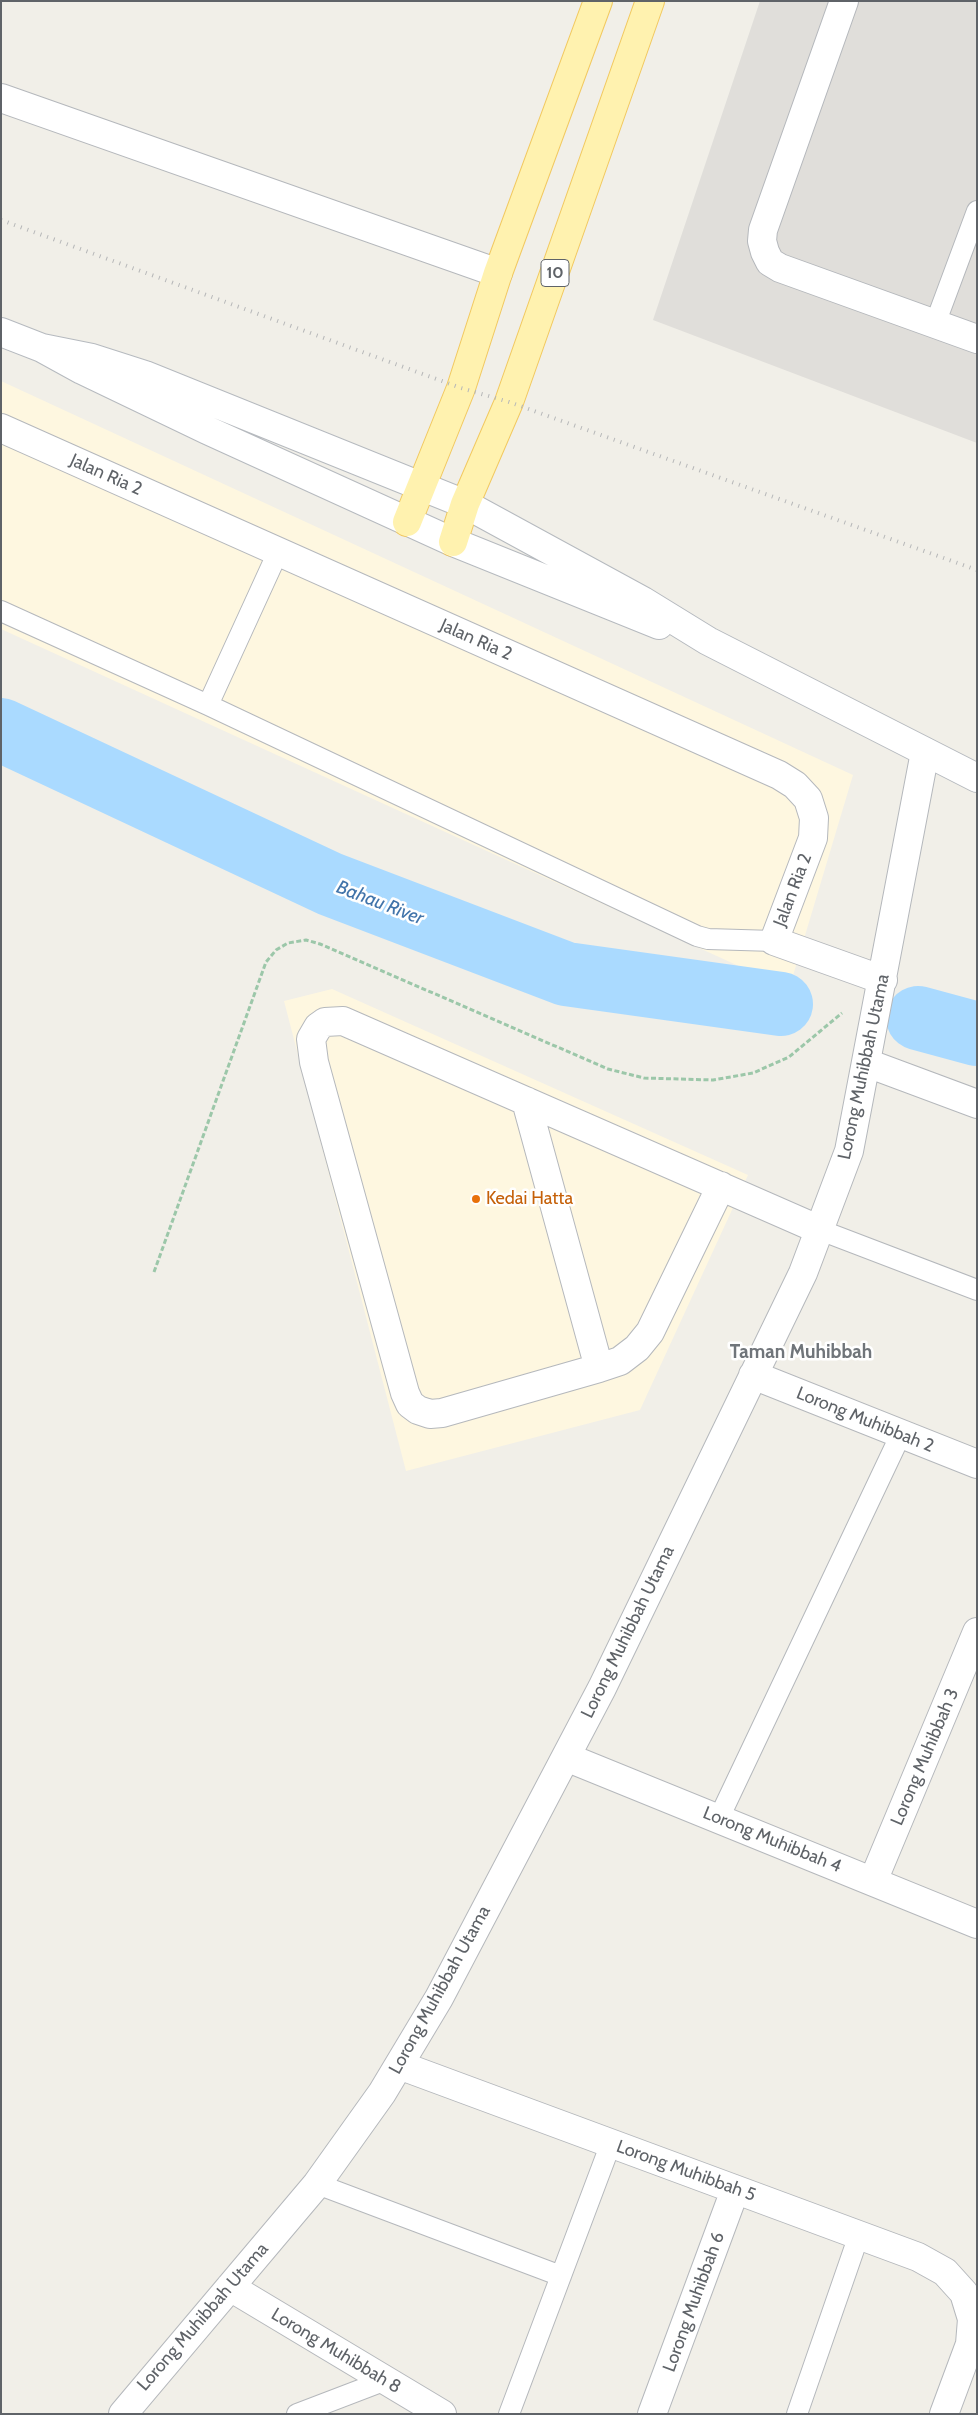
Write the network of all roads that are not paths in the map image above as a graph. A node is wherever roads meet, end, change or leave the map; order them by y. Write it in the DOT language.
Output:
graph roads {
  1 [pos="598,1"];
  2 [pos="650,1"];
  3 [pos="844,1"];
  4 [pos="1,98"];
  5 [pos="977,211"];
  6 [pos="498,272"];
  7 [pos="935,324"];
  8 [pos="1,332"];
  9 [pos="977,339"];
  10 [pos="42,348"];
  11 [pos="1,428"];
  12 [pos="420,487"];
  13 [pos="465,504"];
  14 [pos="407,522"];
  15 [pos="453,542"];
  16 [pos="278,552"];
  17 [pos="1,611"];
  18 [pos="708,640"];
  19 [pos="208,704"];
  20 [pos="926,752"];
  21 [pos="977,778"];
  22 [pos="774,941"];
  23 [pos="883,980"];
  24 [pos="867,1063"];
  25 [pos="526,1101"];
  26 [pos="977,1104"];
  27 [pos="721,1186"];
  28 [pos="820,1230"];
  29 [pos="977,1290"];
  30 [pos="599,1368"];
  31 [pos="753,1375"];
  32 [pos="901,1434"];
  33 [pos="977,1464"];
  34 [pos="977,1632"];
  35 [pos="566,1757"];
  36 [pos="719,1818"];
  37 [pos="874,1882"];
  38 [pos="977,1924"];
  39 [pos="399,2065"];
  40 [pos="611,2144"];
  41 [pos="317,2184"];
  42 [pos="735,2190"];
  43 [pos="859,2235"];
  44 [pos="561,2276"];
  45 [pos="230,2287"];
  46 [pos="386,2380"];
  47 [pos="123,2414"];
  48 [pos="297,2414"];
  49 [pos="442,2414"];
  50 [pos="509,2414"];
  51 [pos="652,2414"];
  52 [pos="797,2414"];
  53 [pos="944,2414"];
  1 -- 6 [label="main road"];
  2 -- 13 [label="main road, 10"];
  3 -- 7 [label="street"];
  4 -- 6 [label="street"];
  5 -- 7 [label="lane"];
  6 -- 12 [label="main road"];
  7 -- 9 [label="street"];
  8 -- 10 [label="street"];
  10 -- 12 [label="street"];
  10 -- 14 [label="street"];
  11 -- 16 [label="street, Jalan Ria 2"];
  12 -- 13 [label="street"];
  12 -- 14 [label="main road"];
  13 -- 15 [label="main road, 10"];
  13 -- 18 [label="street"];
  14 -- 15 [label="street"];
  15 -- 18 [label="street"];
  16 -- 19 [label="lane"];
  16 -- 22 [label="street, Jalan Ria 2"];
  17 -- 19 [label="lane"];
  18 -- 20 [label="street"];
  19 -- 22 [label="lane"];
  20 -- 21 [label="street"];
  20 -- 23 [label="street, Lorong Muhibbah Utama"];
  22 -- 23 [label="street"];
  23 -- 24 [label="street, Lorong Muhibbah Utama"];
  24 -- 26 [label="street"];
  24 -- 28 [label="street, Lorong Muhibbah Utama"];
  25 -- 27 [label="street"];
  25 -- 30 [label="street"];
  25 -- 30 [label="street"];
  27 -- 28 [label="street"];
  27 -- 30 [label="street"];
  28 -- 29 [label="lane"];
  28 -- 31 [label="street, Lorong Muhibbah Utama"];
  31 -- 32 [label="street, Lorong Muhibbah 2"];
  31 -- 35 [label="street, Lorong Muhibbah Utama"];
  32 -- 33 [label="street, Lorong Muhibbah 2"];
  32 -- 36 [label="lane"];
  34 -- 37 [label="street, Lorong Muhibbah 3"];
  35 -- 36 [label="street, Lorong Muhibbah 4"];
  35 -- 39 [label="street, Lorong Muhibbah Utama"];
  36 -- 37 [label="street, Lorong Muhibbah 4"];
  37 -- 38 [label="street, Lorong Muhibbah 4"];
  39 -- 40 [label="street, Lorong Muhibbah 5"];
  39 -- 41 [label="street, Lorong Muhibbah Utama"];
  40 -- 42 [label="street, Lorong Muhibbah 5"];
  40 -- 44 [label="lane"];
  41 -- 44 [label="lane"];
  41 -- 45 [label="street, Lorong Muhibbah Utama"];
  42 -- 43 [label="street, Lorong Muhibbah 5"];
  42 -- 51 [label="street, Lorong Muhibbah 6"];
  43 -- 52 [label="lane"];
  43 -- 53 [label="street, Lorong Muhibbah 5"];
  44 -- 50 [label="lane"];
  45 -- 46 [label="street, Lorong Muhibbah 8"];
  45 -- 47 [label="street, Lorong Muhibbah Utama"];
  46 -- 48 [label="lane"];
  46 -- 49 [label="street, Lorong Muhibbah 8"];
}
